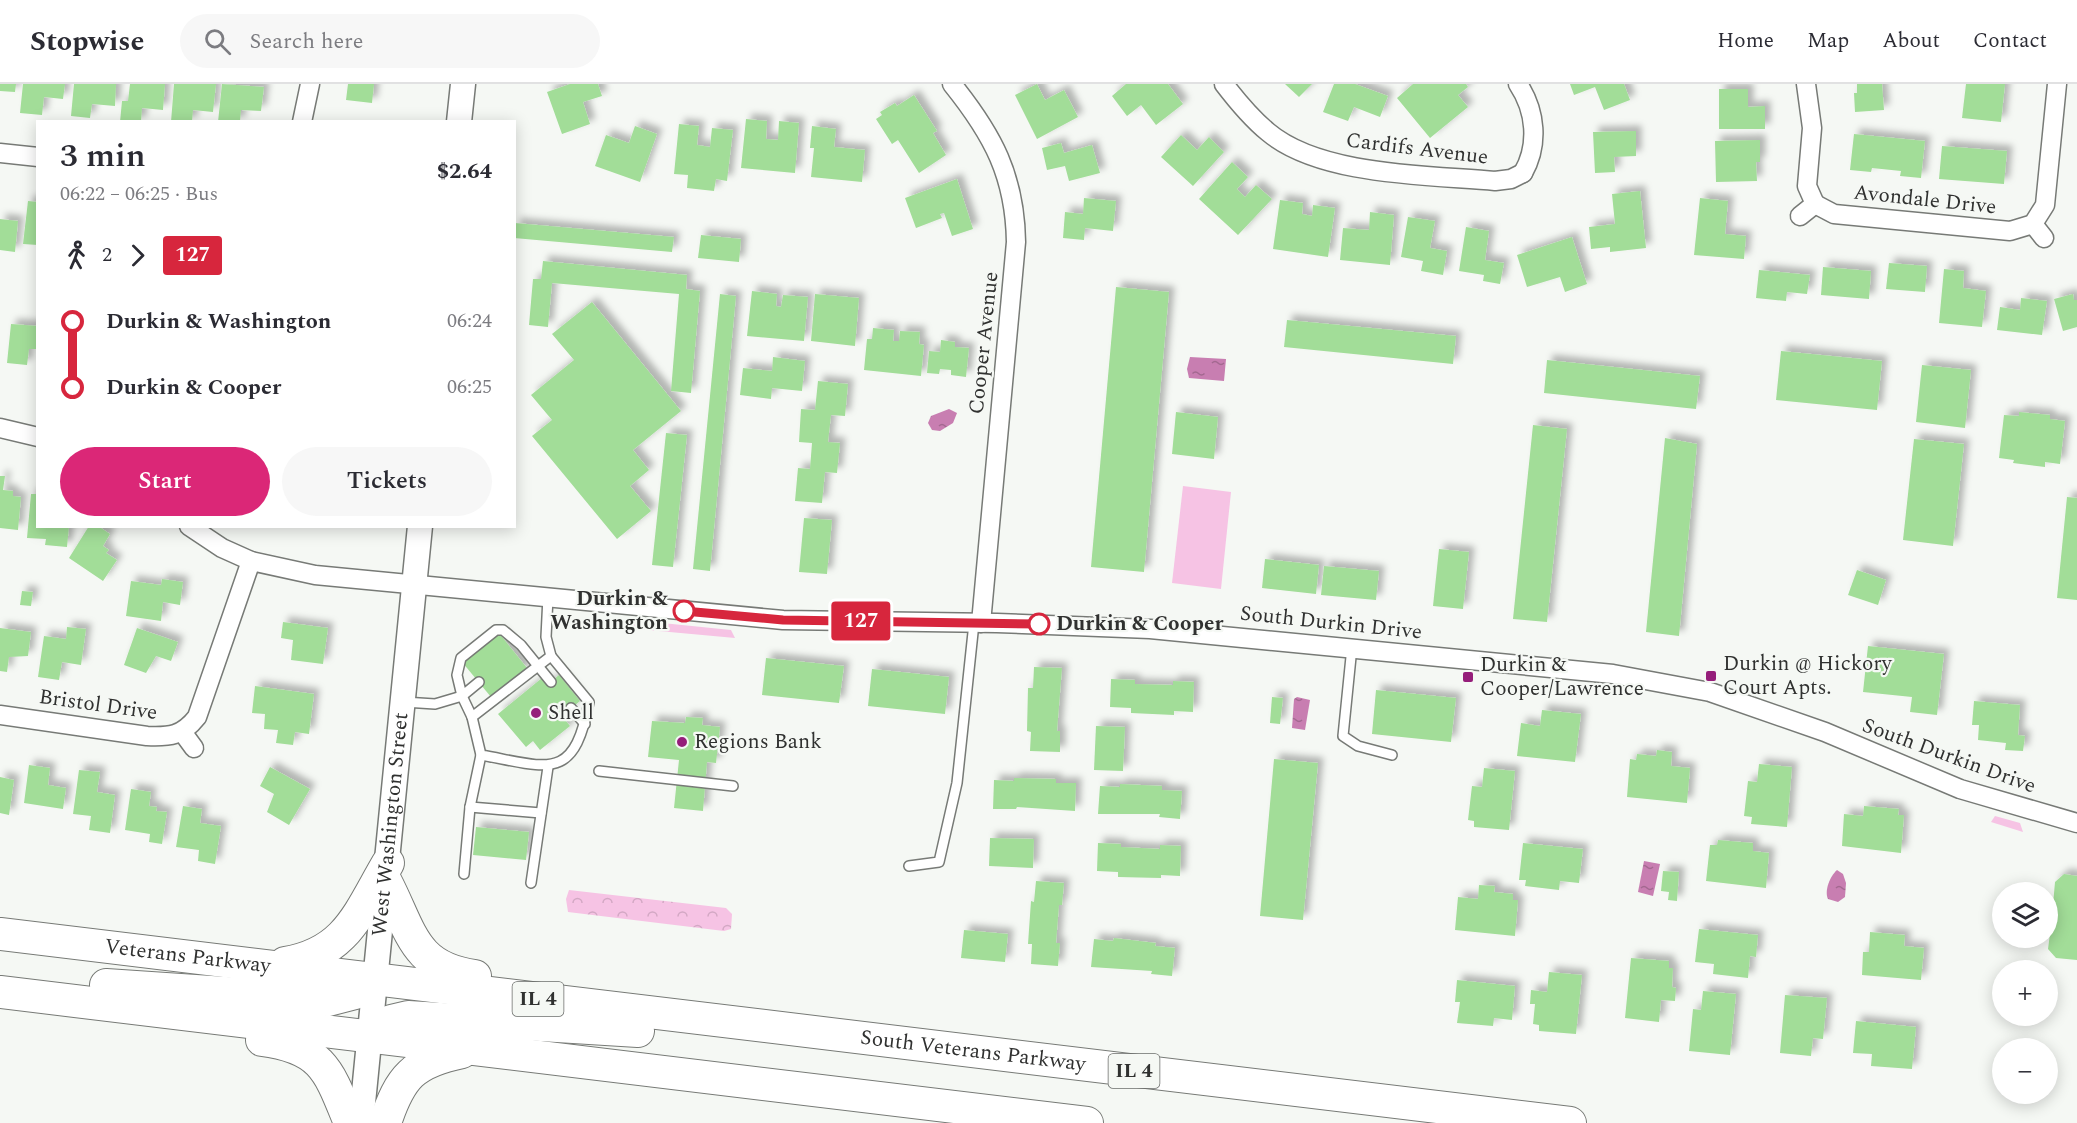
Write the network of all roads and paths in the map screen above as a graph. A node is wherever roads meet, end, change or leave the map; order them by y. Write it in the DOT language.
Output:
graph roads {
  1 [pos="310,84"];
  2 [pos="463,84"];
  3 [pos="952,84"];
  4 [pos="1224,84"];
  5 [pos="1518,84"];
  6 [pos="1806,84"];
  7 [pos="2057,84"];
  8 [pos="302,120"];
  9 [pos="459,120"];
  10 [pos="0,153"];
  11 [pos="36,157"];
  12 [pos="1815,204"];
  13 [pos="1800,216"];
  14 [pos="0,428"];
  15 [pos="36,437"];
  16 [pos="192,528"];
  17 [pos="420,528"];
  18 [pos="251,561"];
  19 [pos="414,584"];
  20 [pos="548,597"];
  21 [pos="977,623"];
  22 [pos="1352,647"];
  23 [pos="551,656"];
  24 [pos="538,666"];
  25 [pos="479,682"];
  26 [pos="551,682"];
  27 [pos="462,696"];
  28 [pos="404,702"];
  29 [pos="571,708"];
  30 [pos="0,715"];
  31 [pos="472,717"];
  32 [pos="585,724"];
  33 [pos="183,733"];
  34 [pos="194,748"];
  35 [pos="481,755"];
  36 [pos="1392,755"];
  37 [pos="548,766"];
  38 [pos="599,771"];
  39 [pos="733,786"];
  40 [pos="470,807"];
  41 [pos="541,813"];
  42 [pos="2077,823"];
  43 [pos="909,866"];
  44 [pos="387,872"];
  45 [pos="464,873"];
  46 [pos="531,884"];
  47 [pos="0,934"];
  48 [pos="264,966"];
  49 [pos="0,979"];
  50 [pos="376,979"];
  51 [pos="0,992"];
  52 [pos="71,1000"];
  53 [pos="699,1018"];
  54 [pos="370,1036"];
  55 [pos="912,1044"];
  56 [pos="477,1049"];
  57 [pos="350,1123"];
  58 [pos="361,1123"];
  59 [pos="385,1123"];
  60 [pos="1087,1123"];
  61 [pos="1570,1123"];
  1 -- 8 [label="street"];
  2 -- 9 [label="street"];
  3 -- 21 [label="street, Cooper Avenue"];
  4 -- 5 [label="street, Cardifs Avenue"];
  6 -- 12 [label="street"];
  7 -- 12 [label="street, Avondale Drive"];
  10 -- 11 [label="street"];
  12 -- 13 [label="street"];
  14 -- 15 [label="street"];
  16 -- 18 [label="street, South Durkin Drive"];
  17 -- 19 [label="street, West Washington Street"];
  18 -- 19 [label="street, South Durkin Drive"];
  18 -- 33 [label="street, Bristol Drive"];
  19 -- 20 [label="street, South Durkin Drive"];
  19 -- 28 [label="street, West Washington Street"];
  20 -- 21 [label="street, South Durkin Drive"];
  20 -- 23 [label="lane"];
  21 -- 22 [label="street, South Durkin Drive"];
  21 -- 43 [label="lane"];
  22 -- 36 [label="lane"];
  22 -- 42 [label="street, South Durkin Drive"];
  23 -- 24 [label="lane"];
  23 -- 32 [label="lane"];
  24 -- 26 [label="lane"];
  24 -- 27 [label="lane"];
  24 -- 31 [label="lane"];
  25 -- 27 [label="lane"];
  27 -- 28 [label="lane"];
  27 -- 31 [label="lane"];
  28 -- 44 [label="street, West Washington Street"];
  29 -- 32 [label="lane"];
  30 -- 33 [label="street, Bristol Drive"];
  31 -- 35 [label="lane"];
  32 -- 37 [label="lane"];
  33 -- 34 [label="street"];
  35 -- 37 [label="lane"];
  35 -- 40 [label="lane"];
  37 -- 41 [label="lane"];
  38 -- 39 [label="lane"];
  40 -- 41 [label="lane"];
  40 -- 45 [label="lane"];
  41 -- 46 [label="lane"];
  44 -- 48 [label="highway"];
  44 -- 50 [label="street, West Washington Street"];
  44 -- 53 [label="highway"];
  47 -- 48 [label="highway, Veterans Parkway / IL 4"];
  48 -- 50 [label="highway, Veterans Parkway / IL 4"];
  49 -- 50 [label="highway"];
  50 -- 53 [label="highway, South Veterans Parkway / IL 4"];
  50 -- 54 [label="street, West Washington Street"];
  51 -- 52 [label="highway"];
  52 -- 54 [label="highway"];
  52 -- 57 [label="highway"];
  53 -- 55 [label="highway, South Veterans Parkway / IL 4"];
  54 -- 55 [label="highway"];
  54 -- 56 [label="highway"];
  54 -- 58 [label="street, West Washington Street"];
  55 -- 61 [label="highway, South Veterans Parkway / IL 4"];
  56 -- 59 [label="highway"];
  56 -- 60 [label="highway"];
}
